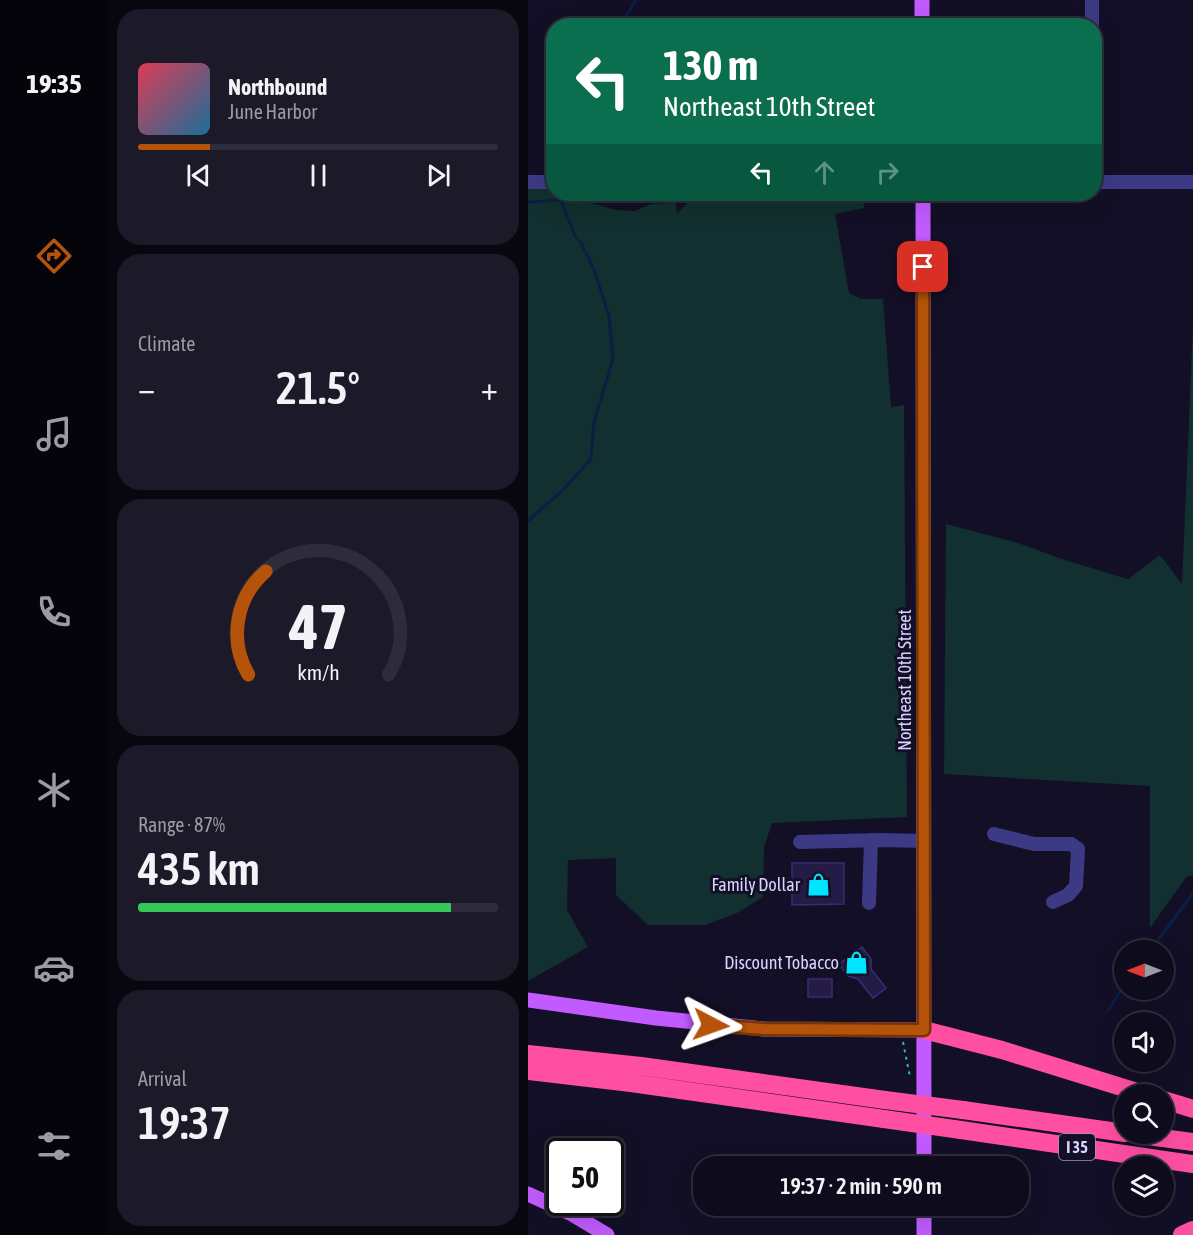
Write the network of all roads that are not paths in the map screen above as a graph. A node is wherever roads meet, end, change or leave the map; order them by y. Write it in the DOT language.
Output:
graph roads {
  1 [pos="922,0"];
  2 [pos="1092,0"];
  3 [pos="922,18"];
  4 [pos="1092,18"];
  5 [pos="528,182"];
  6 [pos="546,182"];
  7 [pos="1102,182"];
  8 [pos="1193,182"];
  9 [pos="922,201"];
  10 [pos="994,834"];
  11 [pos="871,840"];
  12 [pos="924,841"];
  13 [pos="800,843"];
  14 [pos="1053,902"];
  15 [pos="869,903"];
  16 [pos="528,1000"];
  17 [pos="924,1030"];
  18 [pos="528,1054"];
  19 [pos="528,1071"];
  20 [pos="1114,1085"];
  21 [pos="1174,1103"];
  22 [pos="1193,1109"];
  23 [pos="1114,1131"];
  24 [pos="1174,1139"];
  25 [pos="1193,1142"];
  26 [pos="924,1156"];
  27 [pos="1193,1164"];
  28 [pos="528,1194"];
  29 [pos="924,1216"];
  30 [pos="1193,1230"];
  31 [pos="607,1235"];
  32 [pos="924,1235"];
  33 [pos="1182,1235"];
  1 -- 3 [label="main road"];
  2 -- 4 [label="street"];
  5 -- 6 [label="street"];
  7 -- 8 [label="street"];
  9 -- 12 [label="main road, Northeast 10th Street"];
  10 -- 14 [label="street"];
  11 -- 12 [label="street"];
  11 -- 13 [label="street"];
  11 -- 15 [label="street"];
  12 -- 17 [label="main road, Northeast 10th Street"];
  16 -- 17 [label="main road"];
  17 -- 20 [label="highway"];
  17 -- 26 [label="main road, Northeast 10th Street"];
  18 -- 23 [label="highway, I 35, bridge"];
  19 -- 27 [label="highway, I 35, bridge"];
  21 -- 22 [label="highway"];
  24 -- 25 [label="highway"];
  28 -- 31 [label="main road"];
  29 -- 32 [label="main road"];
  30 -- 33 [label="highway"];
}
